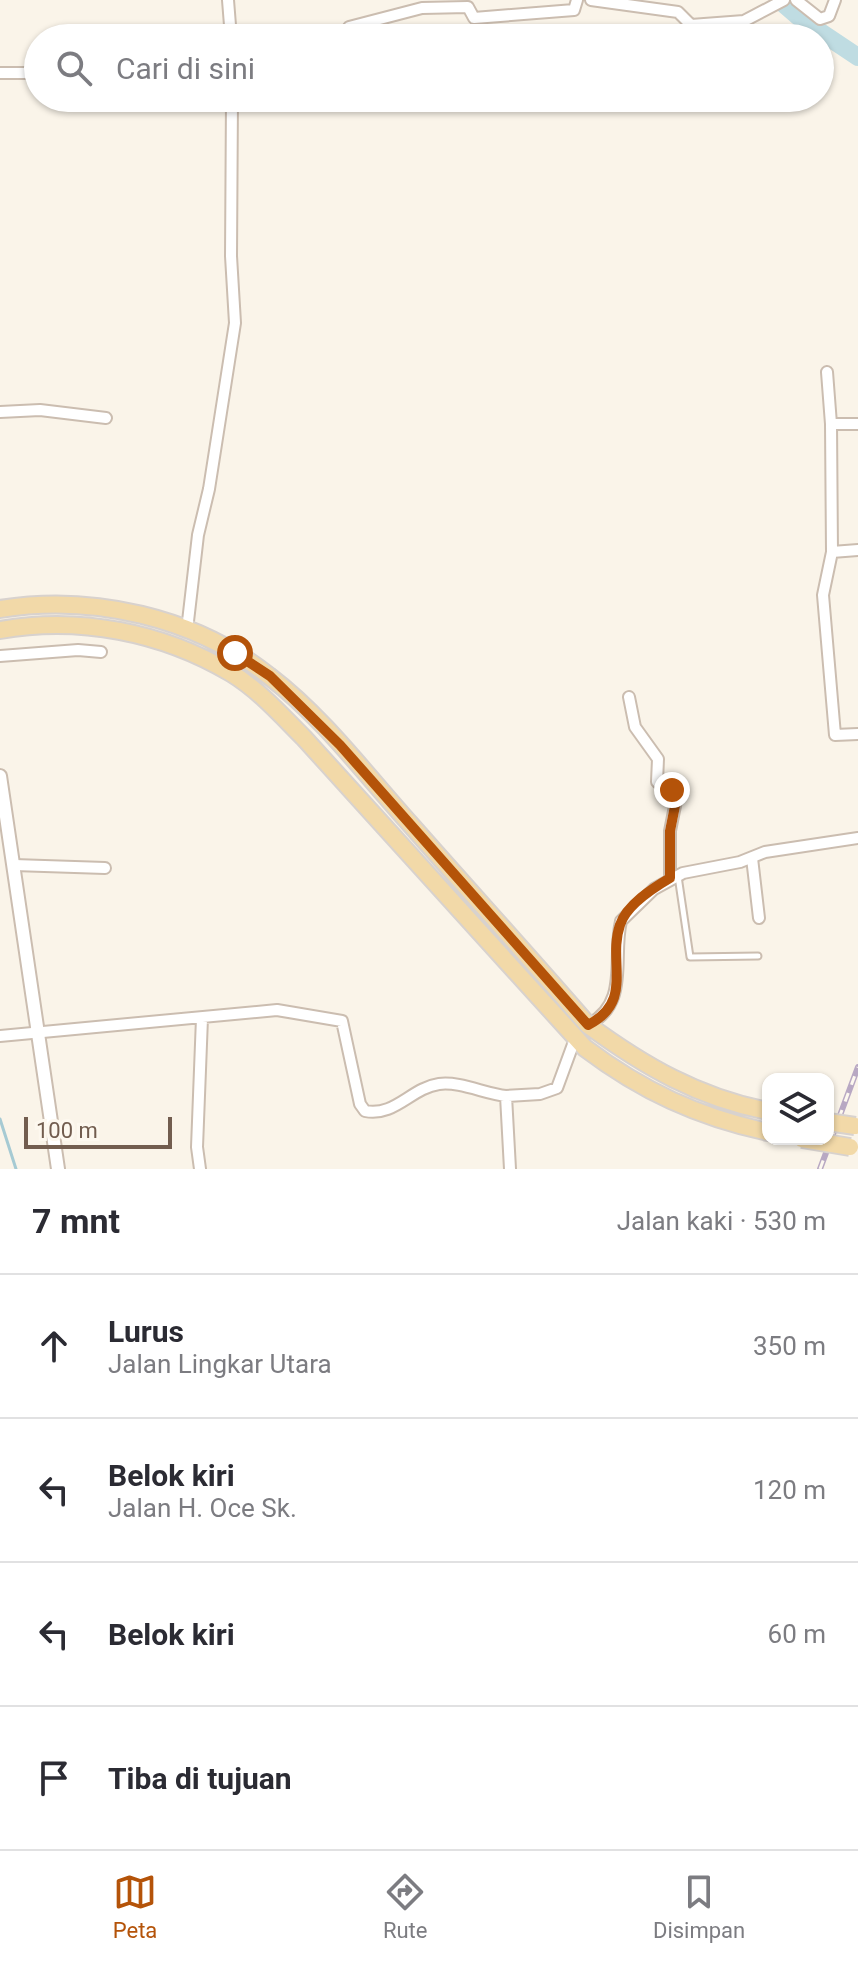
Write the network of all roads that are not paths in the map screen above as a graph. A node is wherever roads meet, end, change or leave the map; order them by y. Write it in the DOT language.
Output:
graph roads {
  1 [pos="228,0"];
  2 [pos="577,0"];
  3 [pos="591,0"];
  4 [pos="796,0"];
  5 [pos="835,0"];
  6 [pos="781,2"];
  7 [pos="230,24"];
  8 [pos="361,24"];
  9 [pos="690,24"];
  10 [pos="708,24"];
  11 [pos="0,73"];
  12 [pos="24,73"];
  13 [pos="232,112"];
  14 [pos="827,372"];
  15 [pos="0,412"];
  16 [pos="106,418"];
  17 [pos="831,424"];
  18 [pos="858,424"];
  19 [pos="858,550"];
  20 [pos="832,552"];
  21 [pos="100,607"];
  22 [pos="0,609"];
  23 [pos="100,628"];
  24 [pos="0,630"];
  25 [pos="187,630"];
  26 [pos="101,652"];
  27 [pos="0,656"];
  28 [pos="629,697"];
  29 [pos="318,722"];
  30 [pos="858,734"];
  31 [pos="304,738"];
  32 [pos="0,776"];
  33 [pos="858,838"];
  34 [pos="752,858"];
  35 [pos="14,865"];
  36 [pos="105,868"];
  37 [pos="674,877"];
  38 [pos="759,918"];
  39 [pos="514,940"];
  40 [pos="500,953"];
  41 [pos="758,956"];
  42 [pos="202,1018"];
  43 [pos="588,1025"];
  44 [pos="41,1034"];
  45 [pos="0,1036"];
  46 [pos="575,1039"];
  47 [pos="702,1093"];
  48 [pos="506,1096"];
  49 [pos="762,1109"];
  50 [pos="692,1111"];
  51 [pos="834,1123"];
  52 [pos="856,1126"];
  53 [pos="762,1131"];
  54 [pos="834,1145"];
  55 [pos="854,1148"];
  56 [pos="58,1169"];
  57 [pos="200,1169"];
  58 [pos="510,1169"];
  1 -- 7 [label="street"];
  2 -- 8 [label="street"];
  3 -- 9 [label="street"];
  4 -- 5 [label="street"];
  6 -- 10 [label="street"];
  11 -- 12 [label="street"];
  13 -- 25 [label="street"];
  14 -- 17 [label="street"];
  15 -- 16 [label="street"];
  17 -- 18 [label="street"];
  17 -- 20 [label="street"];
  19 -- 20 [label="street"];
  20 -- 30 [label="street"];
  21 -- 22 [label="main road"];
  21 -- 23 [label="main road"];
  21 -- 25 [label="main road"];
  23 -- 24 [label="main road"];
  23 -- 31 [label="main road"];
  25 -- 29 [label="main road"];
  26 -- 27 [label="street"];
  28 -- 37 [label="street"];
  29 -- 31 [label="main road"];
  29 -- 39 [label="main road"];
  31 -- 40 [label="main road"];
  32 -- 35 [label="street"];
  33 -- 34 [label="street"];
  34 -- 37 [label="street"];
  34 -- 38 [label="street"];
  35 -- 36 [label="street"];
  35 -- 44 [label="street"];
  37 -- 41 [label="lane"];
  37 -- 43 [label="street"];
  39 -- 40 [label="main road"];
  39 -- 43 [label="main road"];
  40 -- 46 [label="main road"];
  42 -- 44 [label="street"];
  42 -- 48 [label="street"];
  42 -- 57 [label="street"];
  43 -- 47 [label="main road"];
  44 -- 45 [label="street"];
  44 -- 56 [label="street"];
  46 -- 48 [label="street"];
  46 -- 50 [label="main road"];
  47 -- 49 [label="main road"];
  47 -- 50 [label="main road"];
  48 -- 58 [label="street"];
  50 -- 53 [label="main road"];
  51 -- 52 [label="main road, bridge"];
  54 -- 55 [label="main road, bridge"];
}
